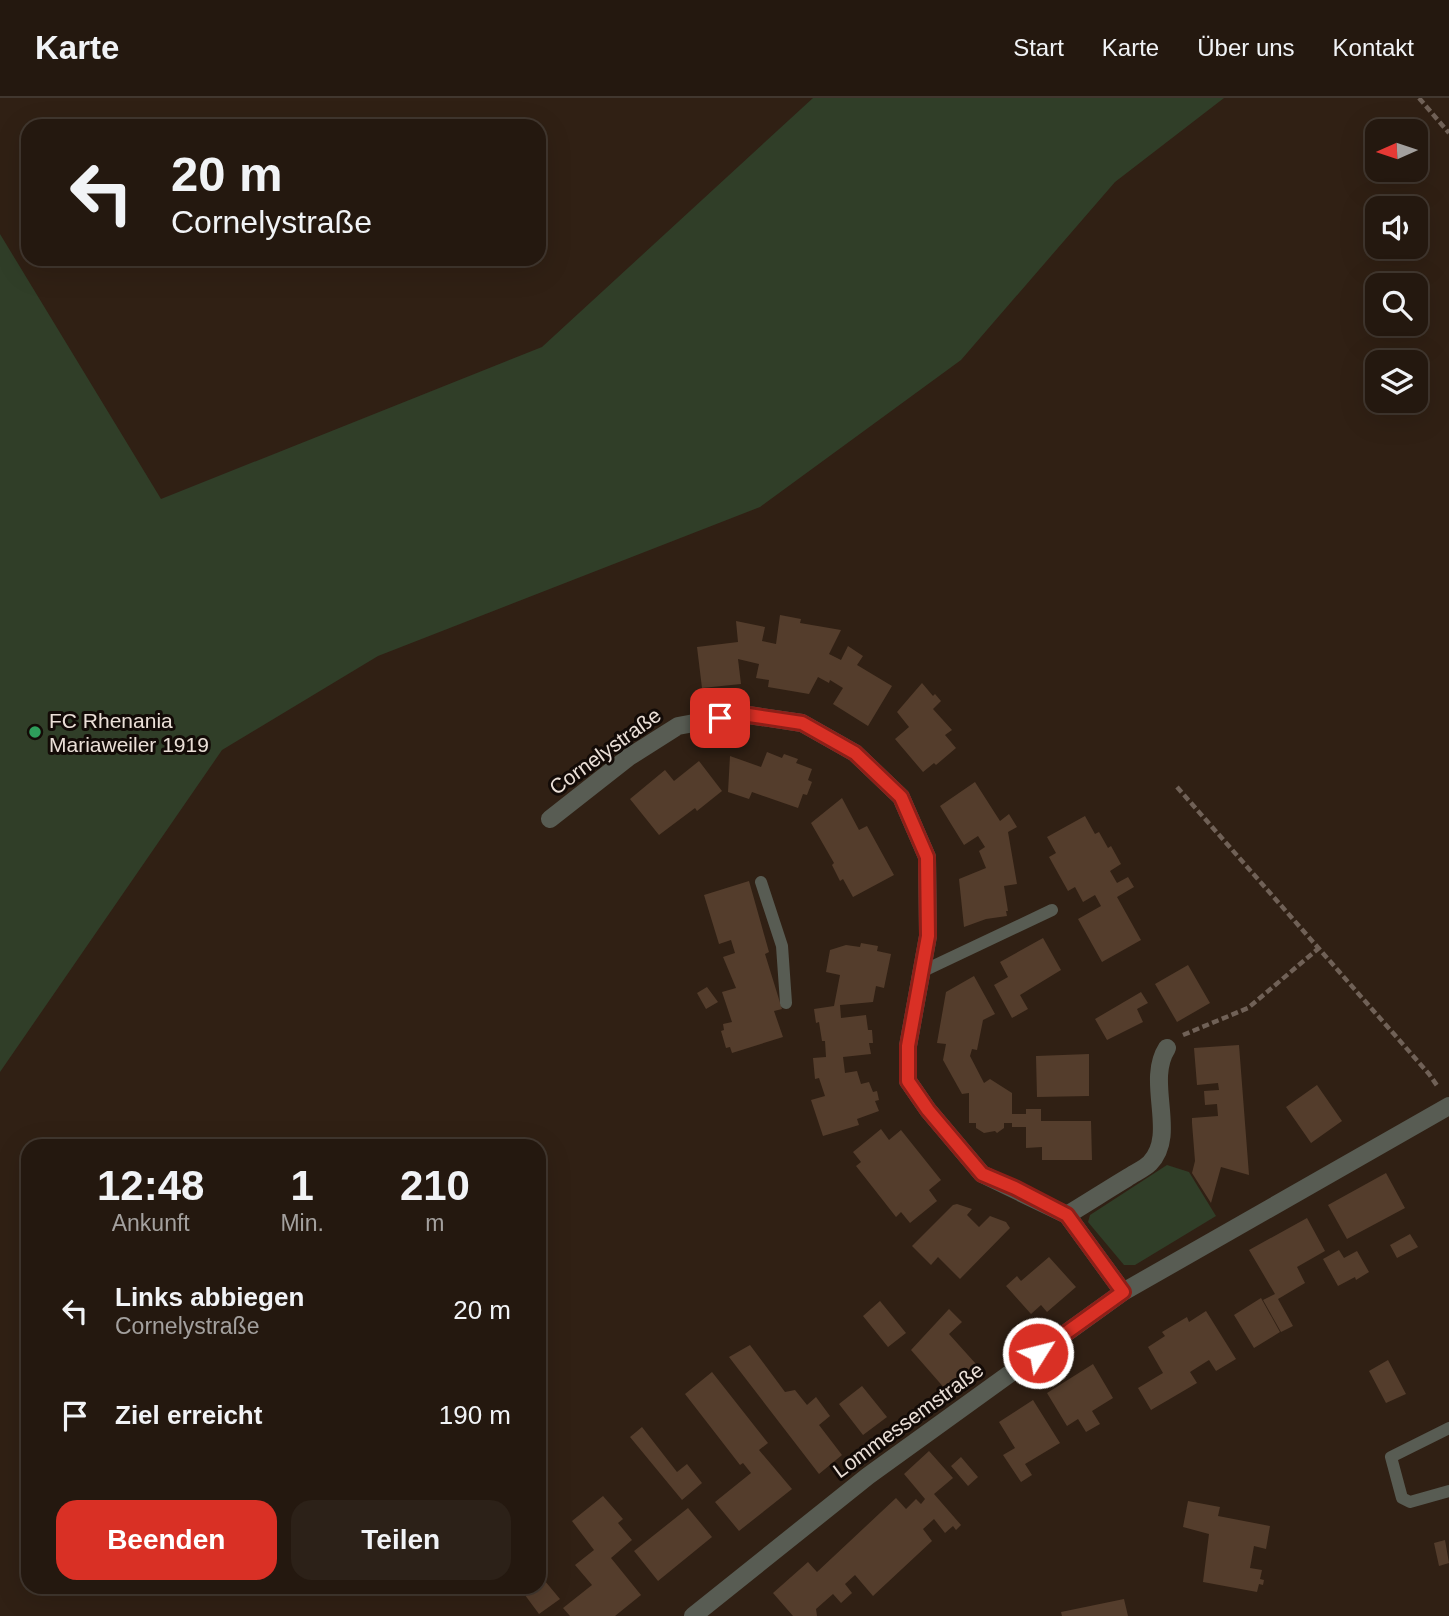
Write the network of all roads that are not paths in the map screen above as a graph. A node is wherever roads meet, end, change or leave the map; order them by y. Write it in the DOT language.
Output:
graph roads {
  1 [pos="550,819"];
  2 [pos="761,881"];
  3 [pos="1052,911"];
  4 [pos="921,972"];
  5 [pos="786,1003"];
  6 [pos="1167,1048"];
  7 [pos="1449,1106"];
  8 [pos="1067,1215"];
  9 [pos="1123,1292"];
  10 [pos="1449,1429"];
  11 [pos="1449,1491"];
  12 [pos="693,1616"];
  1 -- 4 [label="street, Cornelystraße"];
  2 -- 5 [label="lane"];
  3 -- 4 [label="lane"];
  4 -- 8 [label="street, Cornelystraße"];
  6 -- 8 [label="street"];
  7 -- 9 [label="street, Lommessemstraße"];
  8 -- 9 [label="street, Cornelystraße"];
  9 -- 12 [label="street, Lommessemstraße"];
  10 -- 11 [label="lane"];
}
